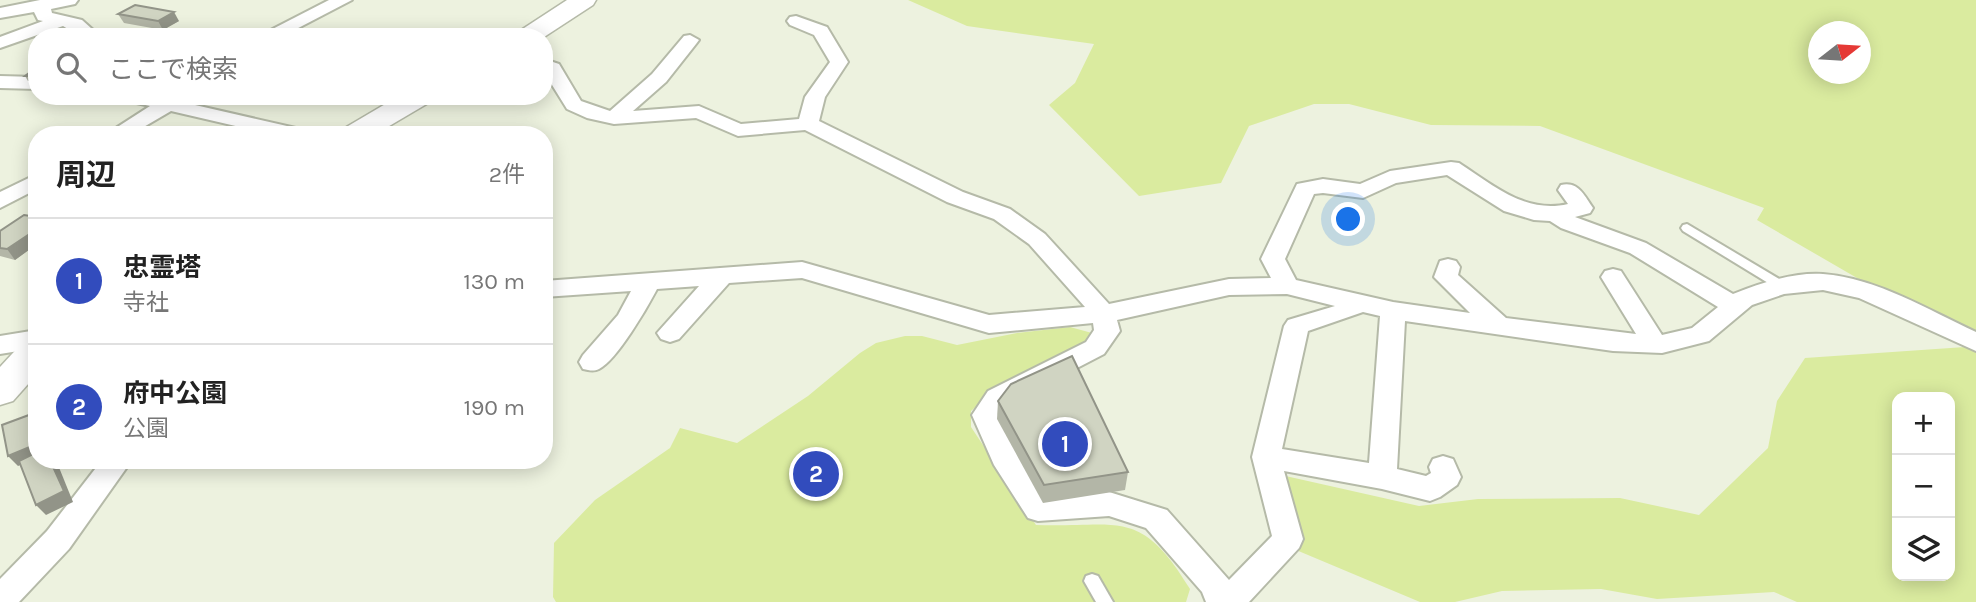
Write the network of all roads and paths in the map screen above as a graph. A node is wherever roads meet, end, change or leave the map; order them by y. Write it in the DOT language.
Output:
graph roads {
  1 [pos="67,0"];
  2 [pos="343,0"];
  3 [pos="584,0"];
  4 [pos="41,5"];
  5 [pos="0,13"];
  6 [pos="60,21"];
  7 [pos="796,21"];
  8 [pos="41,28"];
  9 [pos="81,28"];
  10 [pos="285,28"];
  11 [pos="541,28"];
  12 [pos="28,33"];
  13 [pos="690,40"];
  14 [pos="0,43"];
  15 [pos="553,70"];
  16 [pos="0,82"];
  17 [pos="28,83"];
  18 [pos="167,105"];
  19 [pos="189,105"];
  20 [pos="405,105"];
  21 [pos="614,118"];
  22 [pos="808,124"];
  23 [pos="131,126"];
  24 [pos="268,126"];
  25 [pos="368,126"];
  26 [pos="28,185"];
  27 [pos="1569,190"];
  28 [pos="0,201"];
  29 [pos="1555,214"];
  30 [pos="1687,228"];
  31 [pos="1448,267"];
  32 [pos="722,276"];
  33 [pos="1613,277"];
  34 [pos="648,282"];
  35 [pos="1287,286"];
  36 [pos="1782,286"];
  37 [pos="553,288"];
  38 [pos="1352,301"];
  39 [pos="1734,306"];
  40 [pos="1393,311"];
  41 [pos="1103,314"];
  42 [pos="1498,325"];
  43 [pos="670,333"];
  44 [pos="28,340"];
  45 [pos="1976,342"];
  46 [pos="1654,344"];
  47 [pos="0,345"];
  48 [pos="28,360"];
  49 [pos="592,362"];
  50 [pos="0,391"];
  51 [pos="1266,457"];
  52 [pos="1443,467"];
  53 [pos="111,469"];
  54 [pos="1382,477"];
  55 [pos="1092,581"];
  56 [pos="0,600"];
  57 [pos="1105,602"];
  58 [pos="1223,602"];
  59 [pos="1229,602"];
  1 -- 4 [label="street"];
  2 -- 10 [label="street"];
  3 -- 11 [label="main road"];
  4 -- 5 [label="street"];
  4 -- 6 [label="street"];
  6 -- 8 [label="street"];
  6 -- 9 [label="street"];
  7 -- 22 [label="street"];
  12 -- 14 [label="street"];
  13 -- 21 [label="street"];
  15 -- 21 [label="street"];
  16 -- 17 [label="street"];
  18 -- 23 [label="street"];
  19 -- 24 [label="street"];
  20 -- 25 [label="main road"];
  21 -- 22 [label="street"];
  22 -- 41 [label="street"];
  26 -- 28 [label="street"];
  27 -- 29 [label="street"];
  29 -- 35 [label="street"];
  29 -- 39 [label="street"];
  30 -- 36 [label="lane"];
  31 -- 42 [label="street"];
  32 -- 34 [label="street"];
  32 -- 41 [label="street"];
  32 -- 43 [label="street"];
  33 -- 46 [label="street"];
  34 -- 37 [label="street"];
  34 -- 49 [label="street"];
  35 -- 38 [label="street"];
  35 -- 41 [label="street"];
  36 -- 39 [label="street"];
  36 -- 45 [label="street"];
  38 -- 40 [label="street"];
  38 -- 51 [label="street"];
  39 -- 46 [label="street"];
  40 -- 42 [label="street"];
  40 -- 54 [label="street"];
  41 -- 58 [label="street"];
  42 -- 46 [label="street"];
  44 -- 47 [label="street"];
  48 -- 50 [label="main road"];
  51 -- 54 [label="street"];
  51 -- 59 [label="street"];
  52 -- 54 [label="street"];
  53 -- 56 [label="street"];
  55 -- 57 [label="lane"];
}
